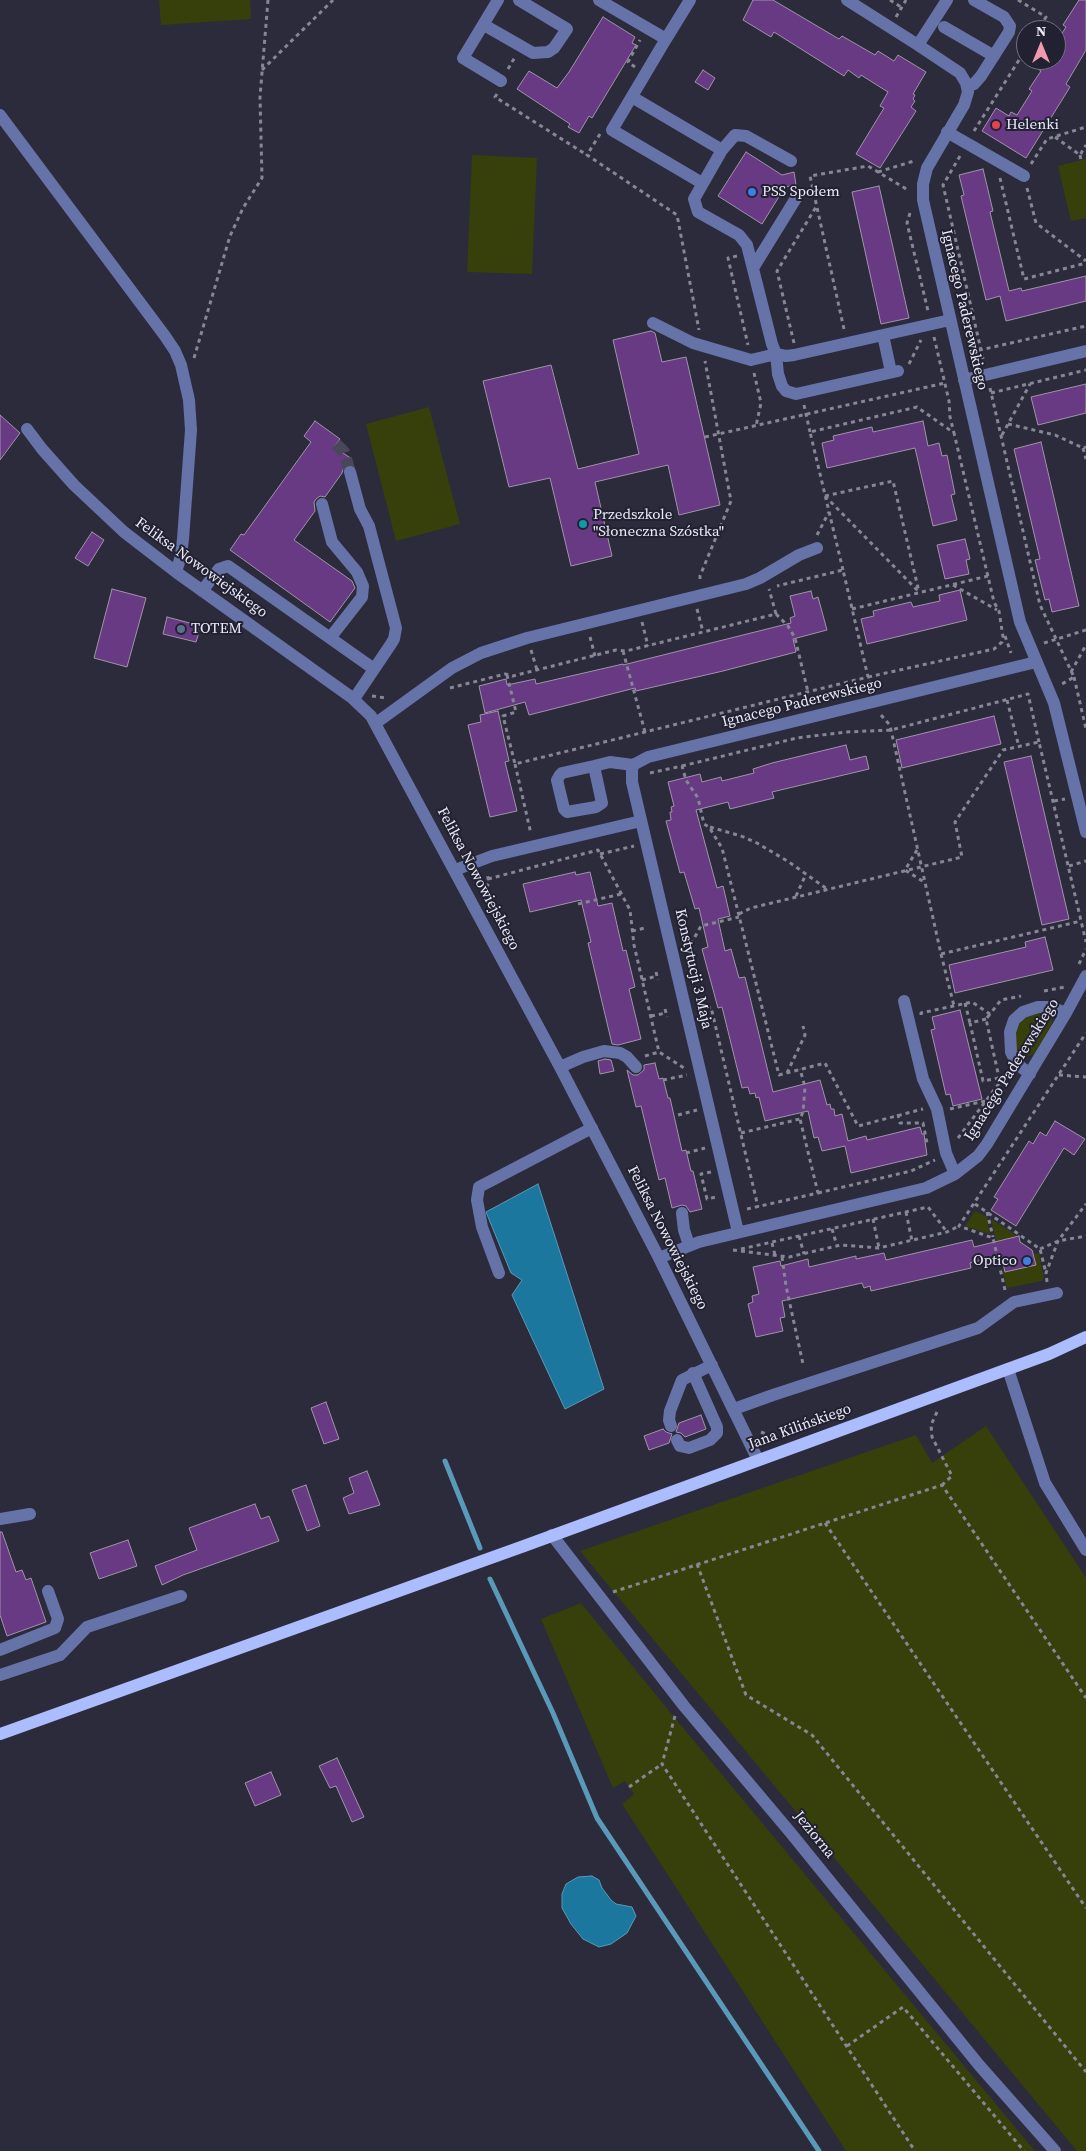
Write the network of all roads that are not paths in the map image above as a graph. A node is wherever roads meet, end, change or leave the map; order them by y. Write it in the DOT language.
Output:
graph roads {
  1 [pos="498,0"];
  2 [pos="519,0"];
  3 [pos="599,0"];
  4 [pos="690,0"];
  5 [pos="847,0"];
  6 [pos="947,0"];
  7 [pos="974,0"];
  8 [pos="484,25"];
  9 [pos="944,27"];
  10 [pos="663,37"];
  11 [pos="918,45"];
  12 [pos="994,56"];
  13 [pos="502,82"];
  14 [pos="967,86"];
  15 [pos="632,97"];
  16 [pos="0,115"];
  17 [pos="947,132"];
  18 [pos="722,150"];
  19 [pos="791,160"];
  20 [pos="1024,176"];
  21 [pos="702,183"];
  22 [pos="798,195"];
  23 [pos="754,268"];
  24 [pos="950,320"];
  25 [pos="653,323"];
  26 [pos="883,335"];
  27 [pos="1086,351"];
  28 [pos="776,354"];
  29 [pos="964,380"];
  30 [pos="27,429"];
  31 [pos="350,472"];
  32 [pos="322,504"];
  33 [pos="813,550"];
  34 [pos="176,572"];
  35 [pos="202,591"];
  36 [pos="330,638"];
  37 [pos="1036,662"];
  38 [pos="374,669"];
  39 [pos="354,699"];
  40 [pos="376,723"];
  41 [pos="634,765"];
  42 [pos="594,766"];
  43 [pos="641,820"];
  44 [pos="1086,831"];
  45 [pos="455,870"];
  46 [pos="1081,973"];
  47 [pos="904,1001"];
  48 [pos="1066,1013"];
  49 [pos="560,1067"];
  50 [pos="636,1067"];
  51 [pos="1030,1074"];
  52 [pos="592,1128"];
  53 [pos="955,1174"];
  54 [pos="682,1213"];
  55 [pos="738,1232"];
  56 [pos="689,1245"];
  57 [pos="659,1258"];
  58 [pos="499,1273"];
  59 [pos="1057,1293"];
  60 [pos="1086,1337"];
  61 [pos="712,1365"];
  62 [pos="1008,1369"];
  63 [pos="693,1373"];
  64 [pos="734,1409"];
  65 [pos="672,1426"];
  66 [pos="677,1440"];
  67 [pos="758,1460"];
  68 [pos="30,1514"];
  69 [pos="0,1520"];
  70 [pos="552,1535"];
  71 [pos="1086,1550"];
  72 [pos="48,1591"];
  73 [pos="181,1596"];
  74 [pos="0,1650"];
  75 [pos="0,1675"];
  76 [pos="0,1734"];
  77 [pos="1055,2151"];
  1 -- 8 [label="street"];
  2 -- 8 [label="street"];
  3 -- 10 [label="street"];
  4 -- 10 [label="street"];
  5 -- 11 [label="street"];
  6 -- 11 [label="street"];
  7 -- 12 [label="street"];
  8 -- 13 [label="street"];
  9 -- 12 [label="street"];
  10 -- 15 [label="street"];
  11 -- 14 [label="street"];
  12 -- 14 [label="street"];
  14 -- 17 [label="street, Ignacego Paderewskiego"];
  15 -- 18 [label="street"];
  15 -- 21 [label="street"];
  16 -- 34 [label="street"];
  17 -- 20 [label="street"];
  17 -- 24 [label="street, Ignacego Paderewskiego"];
  18 -- 19 [label="street"];
  18 -- 21 [label="street"];
  21 -- 23 [label="street"];
  22 -- 23 [label="street"];
  23 -- 28 [label="street"];
  24 -- 26 [label="street"];
  24 -- 29 [label="street, Ignacego Paderewskiego"];
  25 -- 28 [label="street"];
  26 -- 28 [label="street"];
  26 -- 28 [label="street"];
  27 -- 29 [label="street"];
  29 -- 37 [label="street, Ignacego Paderewskiego"];
  30 -- 34 [label="street, Feliksa Nowowiejskiego"];
  31 -- 38 [label="street"];
  32 -- 36 [label="street"];
  33 -- 40 [label="street"];
  34 -- 35 [label="street, Feliksa Nowowiejskiego"];
  35 -- 36 [label="street"];
  35 -- 39 [label="street, Feliksa Nowowiejskiego"];
  36 -- 38 [label="street"];
  37 -- 41 [label="street, Ignacego Paderewskiego"];
  37 -- 44 [label="street, Ignacego Paderewskiego"];
  38 -- 39 [label="street"];
  39 -- 40 [label="street, Feliksa Nowowiejskiego"];
  40 -- 45 [label="street, Feliksa Nowowiejskiego"];
  41 -- 42 [label="street"];
  41 -- 43 [label="street"];
  43 -- 45 [label="street"];
  43 -- 55 [label="street, Konstytucji 3 Maja"];
  45 -- 49 [label="street, Feliksa Nowowiejskiego"];
  46 -- 48 [label="street, Ignacego Paderewskiego"];
  47 -- 53 [label="street, Ignacego Paderewskiego"];
  48 -- 51 [label="street, Ignacego Paderewskiego"];
  48 -- 51 [label="street"];
  49 -- 50 [label="street"];
  49 -- 52 [label="street, Feliksa Nowowiejskiego"];
  51 -- 53 [label="street, Ignacego Paderewskiego"];
  52 -- 57 [label="street, Feliksa Nowowiejskiego"];
  52 -- 58 [label="street"];
  53 -- 55 [label="street, Ignacego Paderewskiego"];
  54 -- 56 [label="street"];
  55 -- 56 [label="street"];
  56 -- 57 [label="street"];
  57 -- 61 [label="street, Feliksa Nowowiejskiego"];
  59 -- 64 [label="street"];
  60 -- 62 [label="main road, Jana Kilińskiego"];
  61 -- 63 [label="street"];
  61 -- 64 [label="street, Feliksa Nowowiejskiego"];
  62 -- 67 [label="main road, Jana Kilińskiego"];
  62 -- 71 [label="street"];
  63 -- 65 [label="street"];
  63 -- 66 [label="street"];
  64 -- 67 [label="street, Feliksa Nowowiejskiego"];
  67 -- 70 [label="main road, Jana Kilińskiego"];
  68 -- 69 [label="street"];
  70 -- 76 [label="main road, Jana Kilińskiego"];
  70 -- 77 [label="street, Jeziorna"];
  72 -- 74 [label="street"];
  73 -- 75 [label="street"];
}
